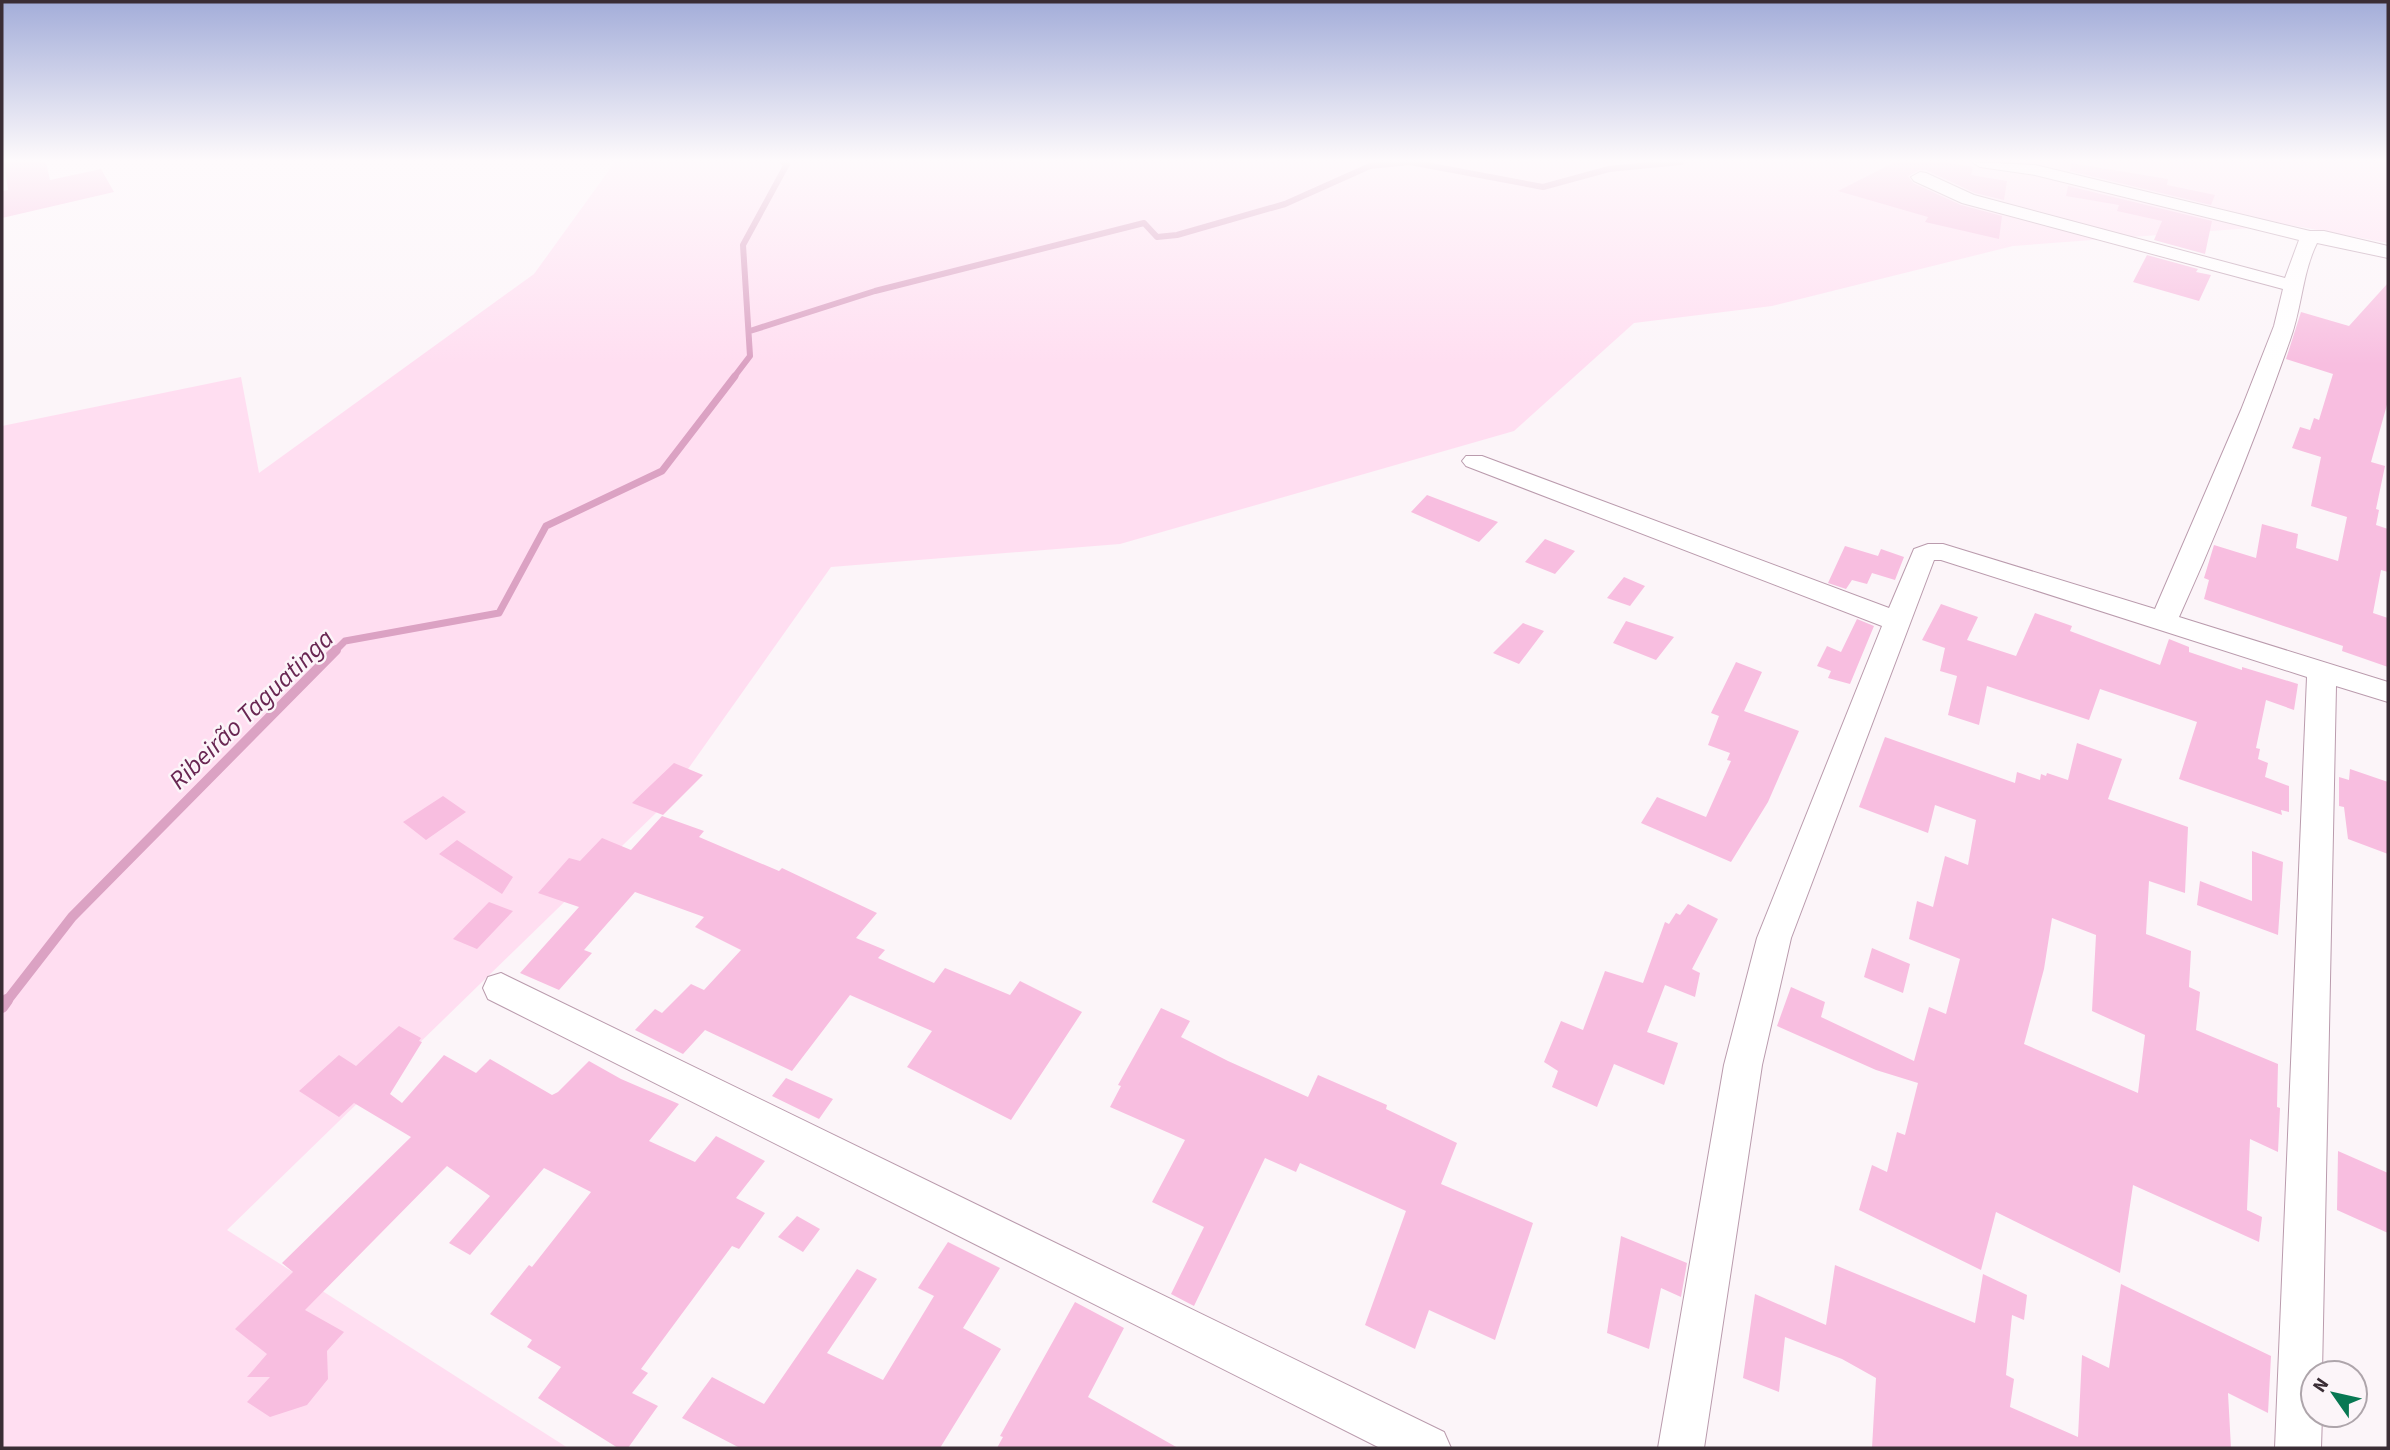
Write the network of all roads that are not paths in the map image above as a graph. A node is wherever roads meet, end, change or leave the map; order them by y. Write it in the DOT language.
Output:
graph roads {
  1 [pos="2083,230"];
  2 [pos="2279,230"];
  3 [pos="2309,237"];
  4 [pos="2388,252"];
  5 [pos="2294,286"];
  6 [pos="1474,461"];
  7 [pos="2164,620"];
  8 [pos="1896,621"];
  9 [pos="2322,671"];
  10 [pos="2388,692"];
  11 [pos="501,988"];
  12 [pos="1428,1448"];
  13 [pos="1681,1448"];
  14 [pos="2298,1448"];
  1 -- 5 [label="street"];
  2 -- 3 [label="street"];
  3 -- 4 [label="street"];
  3 -- 5 [label="street"];
  5 -- 7 [label="street"];
  6 -- 8 [label="street"];
  7 -- 8 [label="street"];
  7 -- 9 [label="street"];
  8 -- 13 [label="street"];
  9 -- 10 [label="street"];
  9 -- 14 [label="street"];
  11 -- 12 [label="street"];
}
